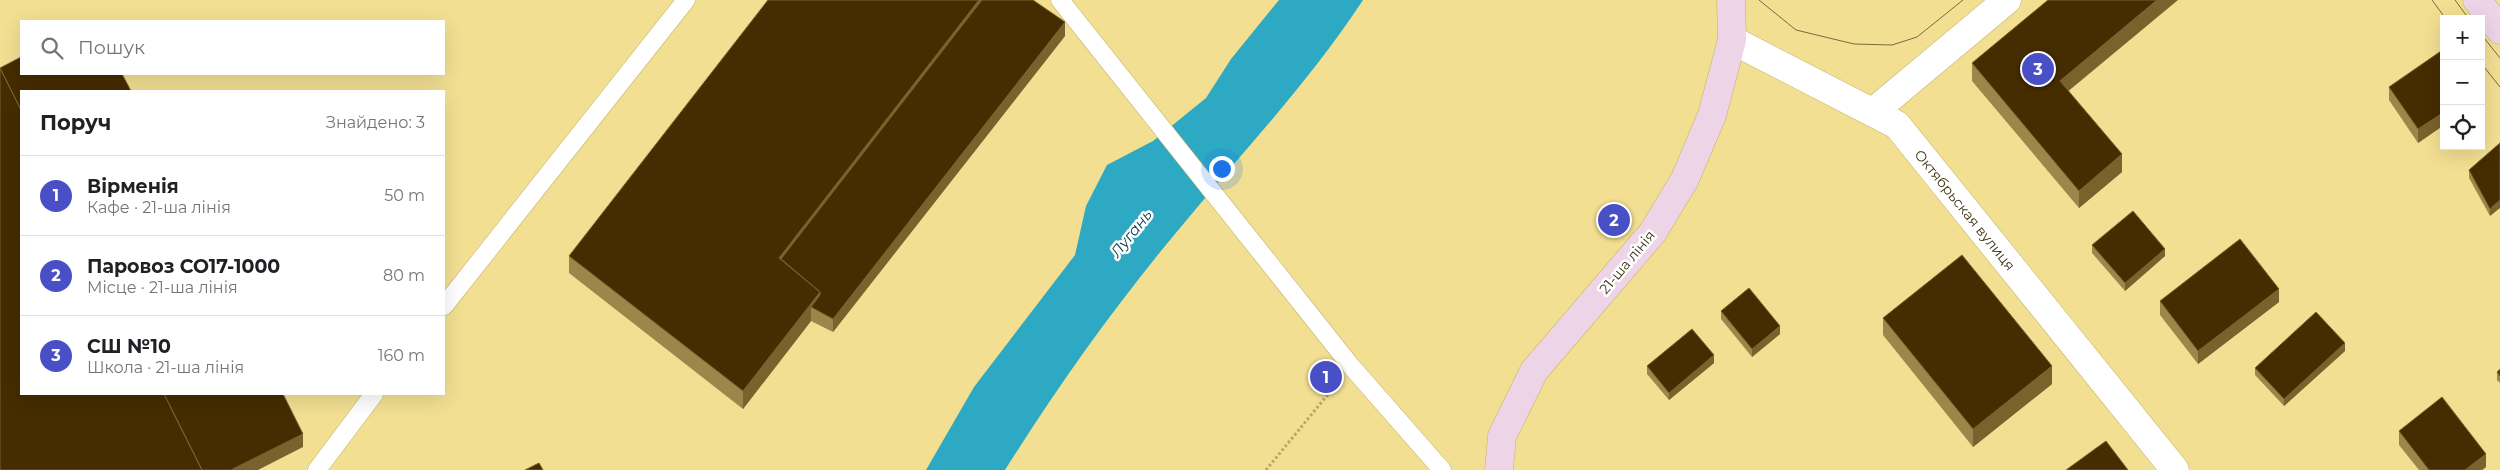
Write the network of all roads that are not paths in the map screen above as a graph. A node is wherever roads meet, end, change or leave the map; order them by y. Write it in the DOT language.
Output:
graph roads {
  1 [pos="686,0"];
  2 [pos="1731,0"];
  3 [pos="2007,0"];
  4 [pos="2477,0"];
  5 [pos="1062,1"];
  6 [pos="2500,30"];
  7 [pos="1732,40"];
  8 [pos="1873,112"];
  9 [pos="445,305"];
  10 [pos="373,395"];
  11 [pos="316,470"];
  12 [pos="1442,470"];
  13 [pos="1499,470"];
  14 [pos="2175,470"];
  1 -- 9 [label="lane"];
  2 -- 7 [label="street"];
  3 -- 8 [label="street"];
  4 -- 6 [label="street"];
  5 -- 12 [label="lane"];
  7 -- 8 [label="street, Октябрьская вулиця"];
  7 -- 13 [label="street, 21-ша лінія"];
  8 -- 14 [label="street, Октябрьская вулиця"];
  10 -- 11 [label="lane"];
}
